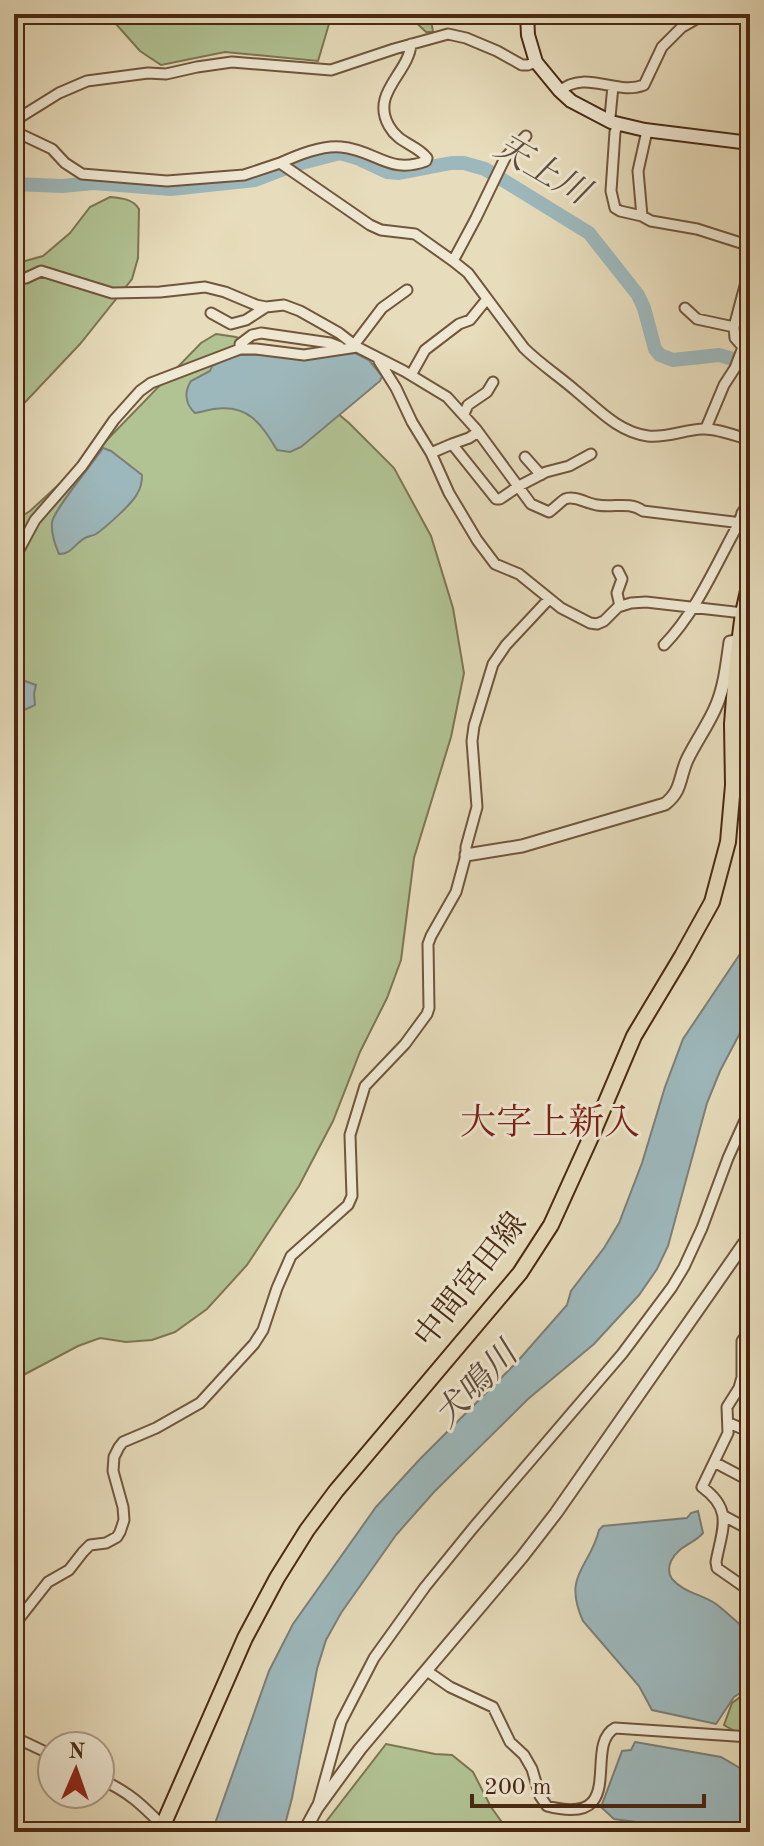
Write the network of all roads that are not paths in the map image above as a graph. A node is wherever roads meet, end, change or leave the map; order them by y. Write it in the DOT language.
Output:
graph roads {
  1 [pos="527,14"];
  2 [pos="705,14"];
  3 [pos="411,44"];
  4 [pos="536,62"];
  5 [pos="613,86"];
  6 [pos="560,91"];
  7 [pos="14,121"];
  8 [pos="615,123"];
  9 [pos="14,131"];
  10 [pos="647,131"];
  11 [pos="526,136"];
  12 [pos="750,143"];
  13 [pos="280,163"];
  14 [pos="642,216"];
  15 [pos="750,243"];
  16 [pos="453,261"];
  17 [pos="750,267"];
  18 [pos="14,279"];
  19 [pos="407,290"];
  20 [pos="746,296"];
  21 [pos="487,299"];
  22 [pos="266,307"];
  23 [pos="685,308"];
  24 [pos="211,313"];
  25 [pos="734,327"];
  26 [pos="351,347"];
  27 [pos="746,348"];
  28 [pos="240,349"];
  29 [pos="377,358"];
  30 [pos="411,375"];
  31 [pos="493,382"];
  32 [pos="464,414"];
  33 [pos="706,428"];
  34 [pos="478,432"];
  35 [pos="750,440"];
  36 [pos="452,444"];
  37 [pos="431,453"];
  38 [pos="591,454"];
  39 [pos="525,457"];
  40 [pos="541,475"];
  41 [pos="519,486"];
  42 [pos="750,501"];
  43 [pos="745,524"];
  44 [pos="14,559"];
  45 [pos="618,571"];
  46 [pos="750,582"];
  47 [pos="549,599"];
  48 [pos="620,606"];
  49 [pos="691,608"];
  50 [pos="743,613"];
  51 [pos="739,640"];
  52 [pos="664,645"];
  53 [pos="466,855"];
  54 [pos="750,1109"];
  55 [pos="750,1235"];
  56 [pos="750,1329"];
  57 [pos="746,1379"];
  58 [pos="729,1423"];
  59 [pos="750,1432"];
  60 [pos="714,1462"];
  61 [pos="750,1481"];
  62 [pos="724,1516"];
  63 [pos="750,1530"];
  64 [pos="750,1591"];
  65 [pos="14,1625"];
  66 [pos="427,1671"];
  67 [pos="14,1737"];
  68 [pos="750,1737"];
  69 [pos="36,1747"];
  70 [pos="116,1787"];
  71 [pos="317,1808"];
  72 [pos="162,1829"];
  73 [pos="304,1832"];
  1 -- 4 [label="main road"];
  2 -- 5 [label="street"];
  3 -- 4 [label="street"];
  3 -- 7 [label="street"];
  3 -- 13 [label="street"];
  4 -- 6 [label="main road"];
  5 -- 6 [label="street"];
  5 -- 8 [label="street"];
  6 -- 8 [label="main road"];
  8 -- 10 [label="main road"];
  8 -- 14 [label="street"];
  9 -- 13 [label="street"];
  10 -- 12 [label="main road"];
  10 -- 14 [label="street"];
  11 -- 16 [label="street"];
  13 -- 16 [label="street"];
  14 -- 15 [label="street"];
  16 -- 21 [label="street"];
  17 -- 20 [label="street"];
  18 -- 22 [label="street"];
  19 -- 26 [label="street"];
  20 -- 25 [label="street"];
  21 -- 30 [label="street"];
  21 -- 33 [label="street"];
  22 -- 24 [label="street"];
  22 -- 26 [label="street"];
  23 -- 25 [label="street"];
  25 -- 27 [label="street"];
  26 -- 28 [label="street"];
  26 -- 28 [label="street"];
  26 -- 29 [label="street"];
  27 -- 33 [label="street"];
  28 -- 44 [label="street"];
  29 -- 30 [label="street"];
  29 -- 37 [label="street"];
  30 -- 32 [label="street"];
  31 -- 32 [label="street"];
  32 -- 34 [label="street"];
  33 -- 35 [label="street"];
  34 -- 36 [label="street"];
  34 -- 41 [label="street"];
  36 -- 37 [label="street"];
  36 -- 41 [label="street"];
  37 -- 47 [label="street"];
  38 -- 40 [label="street"];
  39 -- 40 [label="street"];
  40 -- 41 [label="street"];
  41 -- 43 [label="street"];
  42 -- 43 [label="street"];
  43 -- 49 [label="street"];
  45 -- 48 [label="street"];
  46 -- 50 [label="main road, 中間宮田線"];
  47 -- 48 [label="street"];
  47 -- 53 [label="street"];
  48 -- 49 [label="street"];
  49 -- 50 [label="street"];
  49 -- 52 [label="street"];
  50 -- 51 [label="main road, 中間宮田線"];
  51 -- 53 [label="street"];
  51 -- 72 [label="main road, 中間宮田線"];
  53 -- 65 [label="street"];
  54 -- 71 [label="street"];
  55 -- 66 [label="street"];
  56 -- 57 [label="street"];
  57 -- 58 [label="street"];
  58 -- 59 [label="street"];
  58 -- 60 [label="street"];
  60 -- 61 [label="street"];
  60 -- 62 [label="street"];
  62 -- 63 [label="street"];
  62 -- 64 [label="street"];
  66 -- 68 [label="street"];
  66 -- 71 [label="street"];
  67 -- 69 [label="street"];
  70 -- 72 [label="street"];
  71 -- 73 [label="street"];
}
